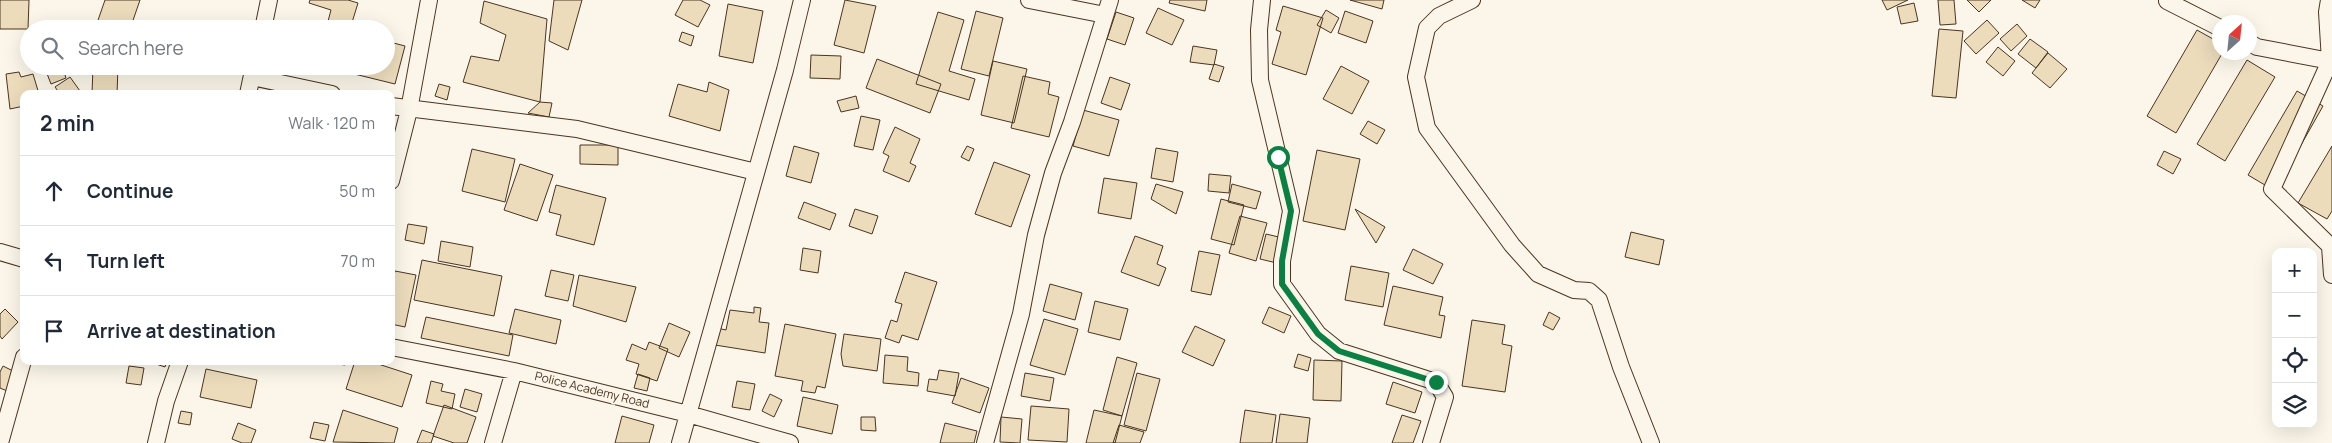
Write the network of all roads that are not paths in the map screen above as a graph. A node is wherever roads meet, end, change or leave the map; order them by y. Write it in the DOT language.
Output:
graph roads {
  1 [pos="269,0"];
  2 [pos="429,0"];
  3 [pos="802,0"];
  4 [pos="1029,0"];
  5 [pos="1262,0"];
  6 [pos="1472,0"];
  7 [pos="2329,0"];
  8 [pos="2167,1"];
  9 [pos="1107,8"];
  10 [pos="265,20"];
  11 [pos="2212,24"];
  12 [pos="2257,47"];
  13 [pos="2331,63"];
  14 [pos="252,75"];
  15 [pos="264,75"];
  16 [pos="249,90"];
  17 [pos="318,90"];
  18 [pos="395,107"];
  19 [pos="409,110"];
  20 [pos="395,165"];
  21 [pos="756,172"];
  22 [pos="0,252"];
  23 [pos="20,258"];
  24 [pos="2332,275"];
  25 [pos="395,348"];
  26 [pos="22,365"];
  27 [pos="179,365"];
  28 [pos="514,371"];
  29 [pos="688,414"];
  30 [pos="0,443"];
  31 [pos="156,443"];
  32 [pos="493,443"];
  33 [pos="680,443"];
  34 [pos="790,443"];
  35 [pos="985,443"];
  36 [pos="1430,443"];
  37 [pos="1651,443"];
  1 -- 10 [label="street"];
  2 -- 19 [label="street"];
  3 -- 21 [label="street"];
  4 -- 9 [label="street"];
  5 -- 36 [label="street"];
  6 -- 37 [label="street"];
  7 -- 13 [label="street"];
  8 -- 11 [label="street"];
  9 -- 35 [label="street"];
  12 -- 13 [label="street"];
  13 -- 24 [label="street"];
  14 -- 16 [label="street"];
  15 -- 17 [label="street"];
  18 -- 19 [label="street"];
  19 -- 20 [label="street"];
  19 -- 21 [label="street"];
  21 -- 29 [label="street"];
  22 -- 23 [label="street"];
  25 -- 28 [label="street, Police Academy Road"];
  26 -- 30 [label="street"];
  27 -- 31 [label="street"];
  28 -- 29 [label="street, Police Academy Road"];
  28 -- 32 [label="street"];
  29 -- 33 [label="street"];
  29 -- 34 [label="street, Police Academy Road"];
}
